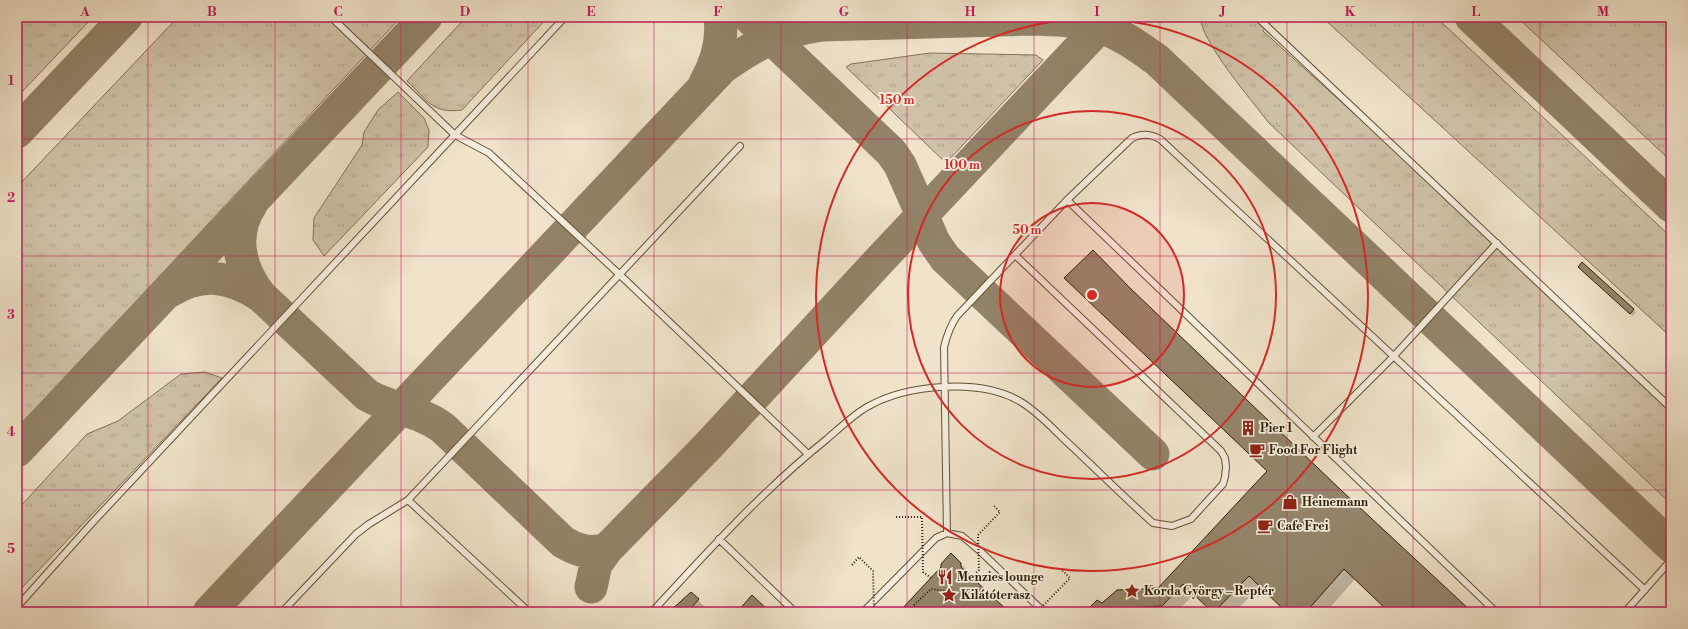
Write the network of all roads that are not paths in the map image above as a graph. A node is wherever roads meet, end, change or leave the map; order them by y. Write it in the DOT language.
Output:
graph roads {
  1 [pos="331,17"];
  2 [pos="565,17"];
  3 [pos="1257,17"];
  4 [pos="455,135"];
  5 [pos="740,146"];
  6 [pos="1067,200"];
  7 [pos="1497,243"];
  8 [pos="1015,255"];
  9 [pos="619,274"];
  10 [pos="1394,357"];
  11 [pos="945,386"];
  12 [pos="1671,408"];
  13 [pos="1313,438"];
  14 [pos="808,454"];
  15 [pos="408,500"];
  16 [pos="947,533"];
  17 [pos="719,539"];
  18 [pos="1671,560"];
  19 [pos="1645,590"];
  20 [pos="17,607"];
  21 [pos="284,611"];
  22 [pos="529,612"];
  23 [pos="652,612"];
  24 [pos="795,612"];
  25 [pos="863,612"];
  26 [pos="1044,612"];
  27 [pos="1496,612"];
  28 [pos="1624,612"];
  1 -- 4 [label="lane"];
  2 -- 4 [label="lane"];
  3 -- 7 [label="lane"];
  4 -- 9 [label="lane"];
  4 -- 20 [label="lane"];
  5 -- 9 [label="lane"];
  6 -- 8 [label="lane"];
  6 -- 10 [label="lane"];
  6 -- 13 [label="lane"];
  7 -- 10 [label="lane"];
  7 -- 12 [label="lane"];
  8 -- 11 [label="lane"];
  8 -- 11 [label="lane"];
  9 -- 14 [label="lane"];
  9 -- 15 [label="lane"];
  10 -- 13 [label="lane"];
  10 -- 19 [label="lane"];
  11 -- 14 [label="lane"];
  11 -- 16 [label="lane"];
  13 -- 27 [label="lane"];
  14 -- 17 [label="lane"];
  15 -- 21 [label="lane"];
  15 -- 22 [label="lane"];
  16 -- 25 [label="lane"];
  16 -- 26 [label="lane"];
  17 -- 23 [label="lane"];
  17 -- 24 [label="lane"];
  18 -- 19 [label="lane"];
  19 -- 28 [label="lane"];
}
